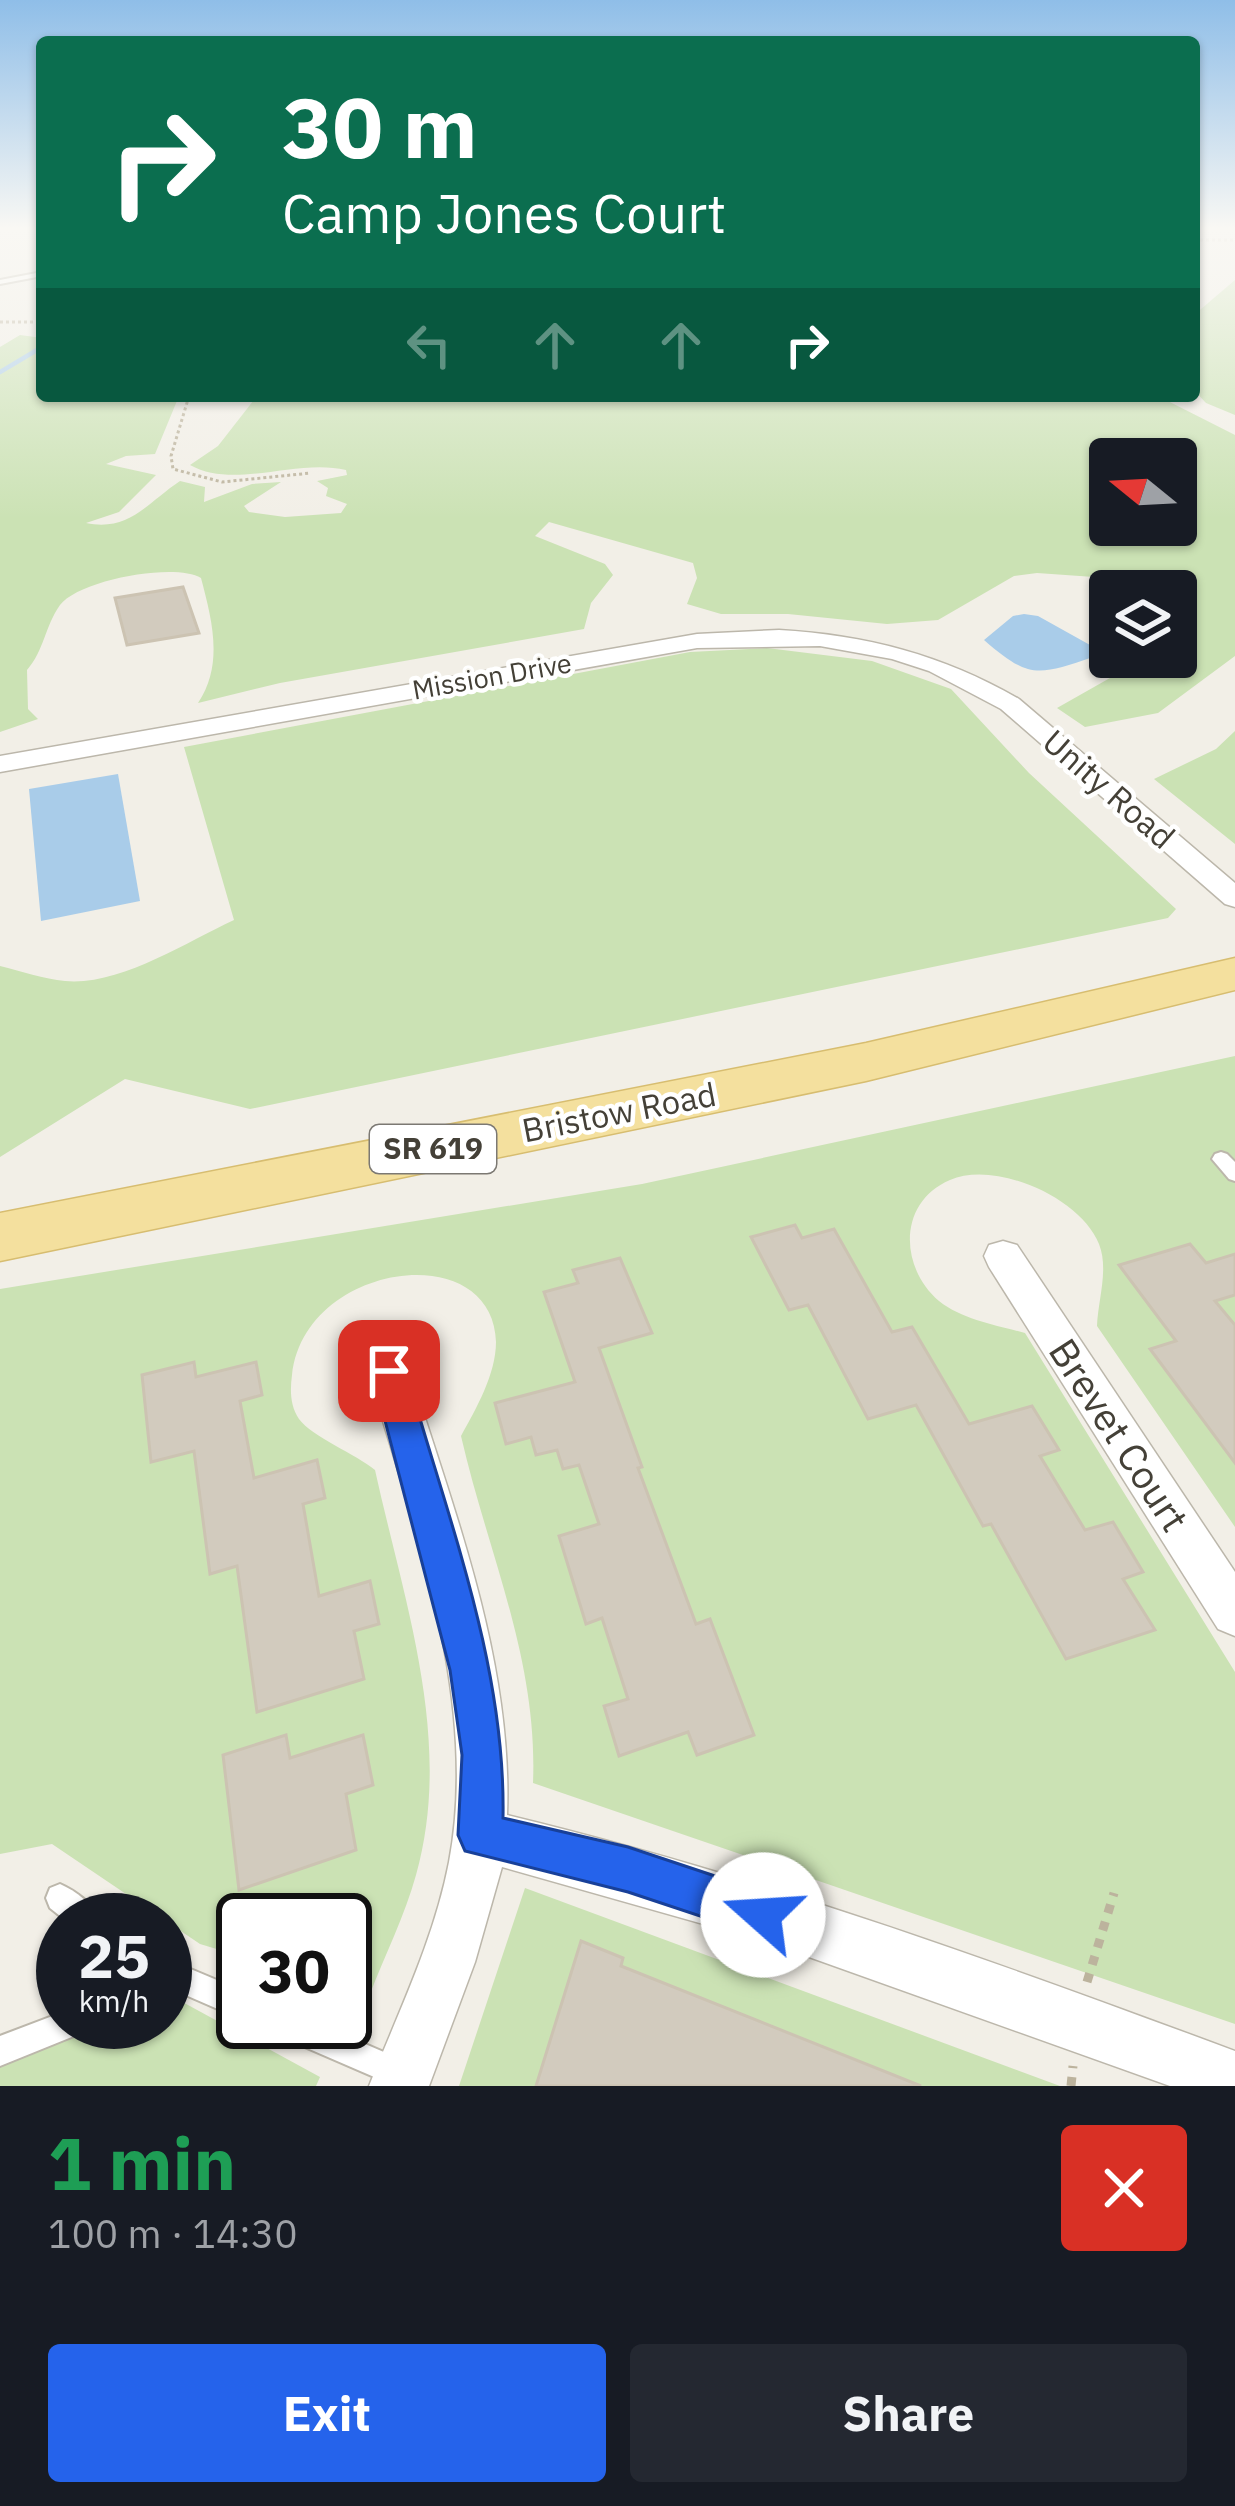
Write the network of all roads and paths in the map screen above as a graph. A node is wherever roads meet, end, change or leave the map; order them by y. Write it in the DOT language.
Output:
graph roads {
  1 [pos="187,402"];
  2 [pos="311,472"];
  3 [pos="980,684"];
  4 [pos="0,764"];
  5 [pos="1235,898"];
  6 [pos="1235,974"];
  7 [pos="0,1237"];
  8 [pos="1004,1256"];
  9 [pos="389,1371"];
  10 [pos="1235,1613"];
  11 [pos="480,1835"];
  12 [pos="36,2037"];
  13 [pos="336,2049"];
  14 [pos="0,2051"];
  15 [pos="401,2080"];
  16 [pos="1235,2081"];
  1 -- 2 [label="path"];
  3 -- 4 [label="street, Mission Drive"];
  3 -- 5 [label="street, Unity Road"];
  6 -- 7 [label="main road, Bristow Road / SR 619"];
  8 -- 10 [label="street, Brevet Court"];
  9 -- 11 [label="street"];
  11 -- 15 [label="street"];
  11 -- 16 [label="street"];
  12 -- 14 [label="lane"];
  13 -- 15 [label="lane"];
}
